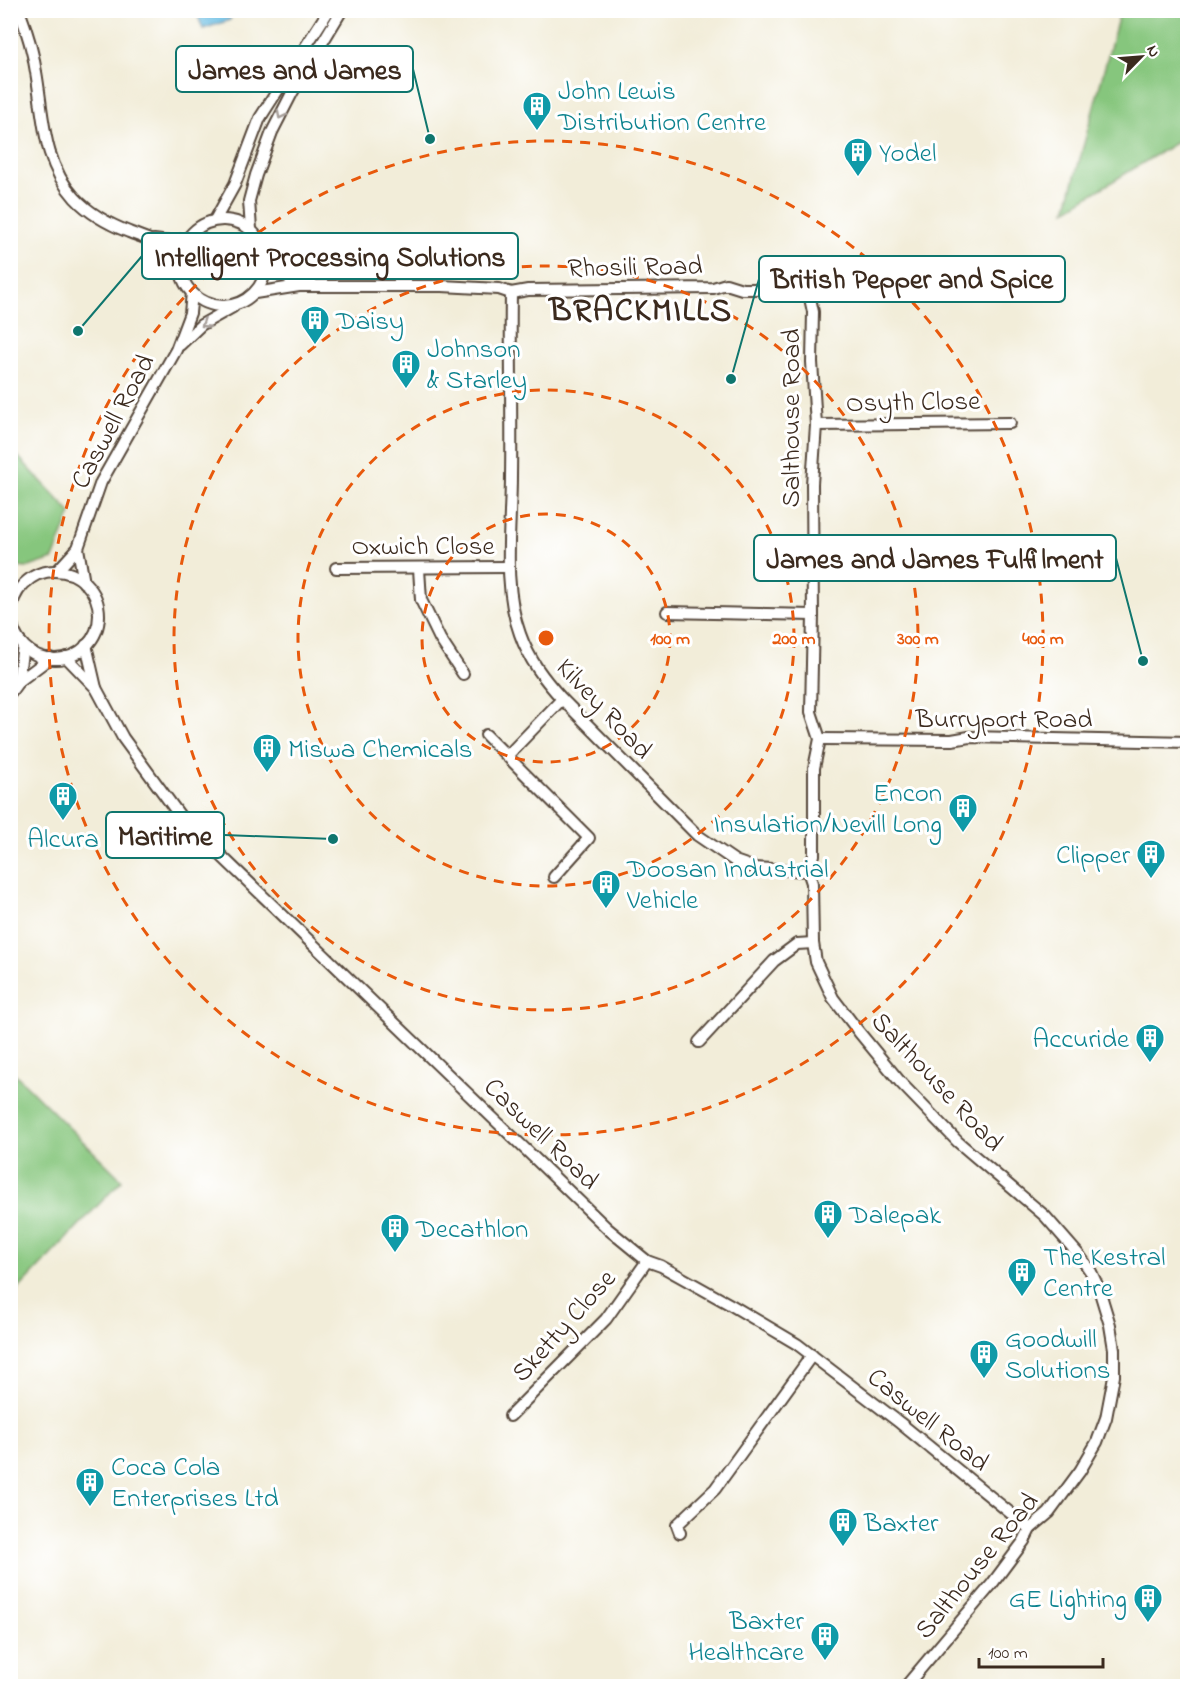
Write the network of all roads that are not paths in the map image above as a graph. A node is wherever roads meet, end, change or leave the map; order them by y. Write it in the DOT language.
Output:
graph roads {
  1 [pos="19,10"];
  2 [pos="329,10"];
  3 [pos="342,10"];
  4 [pos="215,220"];
  5 [pos="251,229"];
  6 [pos="144,238"];
  7 [pos="186,239"];
  8 [pos="267,263"];
  9 [pos="181,274"];
  10 [pos="965,283"];
  11 [pos="299,286"];
  12 [pos="192,293"];
  13 [pos="255,293"];
  14 [pos="512,293"];
  15 [pos="810,298"];
  16 [pos="239,303"];
  17 [pos="176,350"];
  18 [pos="1011,423"];
  19 [pos="816,425"];
  20 [pos="78,548"];
  21 [pos="509,567"];
  22 [pos="336,568"];
  23 [pos="419,569"];
  24 [pos="57,571"];
  25 [pos="84,583"];
  26 [pos="666,612"];
  27 [pos="813,615"];
  28 [pos="23,645"];
  29 [pos="86,645"];
  30 [pos="66,657"];
  31 [pos="50,658"];
  32 [pos="463,674"];
  33 [pos="18,682"];
  34 [pos="96,688"];
  35 [pos="10,693"];
  36 [pos="562,699"];
  37 [pos="486,735"];
  38 [pos="820,739"];
  39 [pos="1188,742"];
  40 [pos="507,756"];
  41 [pos="808,871"];
  42 [pos="554,878"];
  43 [pos="813,943"];
  44 [pos="699,1042"];
  45 [pos="647,1261"];
  46 [pos="812,1355"];
  47 [pos="510,1416"];
  48 [pos="1030,1529"];
  49 [pos="680,1533"];
  50 [pos="906,1686"];
  1 -- 6 [label="street"];
  2 -- 4 [label="street"];
  3 -- 5 [label="street, one-way"];
  4 -- 5 [label="street"];
  4 -- 7 [label="street"];
  5 -- 8 [label="street"];
  6 -- 7 [label="street"];
  6 -- 9 [label="street"];
  7 -- 9 [label="street"];
  8 -- 11 [label="street"];
  8 -- 13 [label="street"];
  9 -- 12 [label="street"];
  10 -- 15 [label="street"];
  11 -- 13 [label="street, Rhosili Road"];
  11 -- 14 [label="street, Rhosili Road"];
  12 -- 16 [label="street"];
  12 -- 17 [label="street, Caswell Road"];
  13 -- 16 [label="street"];
  14 -- 15 [label="street, Rhosili Road"];
  14 -- 21 [label="street, Kilvey Road"];
  15 -- 19 [label="street, Salthouse Road"];
  16 -- 17 [label="street, Caswell Road, one-way"];
  17 -- 20 [label="street, Caswell Road"];
  18 -- 19 [label="street, Osyth Close"];
  19 -- 27 [label="street, Salthouse Road"];
  20 -- 24 [label="street, Caswell Road"];
  20 -- 25 [label="street, Caswell Road"];
  21 -- 23 [label="street, Oxwich Close"];
  21 -- 36 [label="street, Kilvey Road"];
  22 -- 23 [label="street, Oxwich Close"];
  23 -- 32 [label="street"];
  24 -- 25 [label="street"];
  24 -- 28 [label="street"];
  25 -- 29 [label="street"];
  26 -- 27 [label="street"];
  27 -- 38 [label="street, Salthouse Road"];
  28 -- 31 [label="street"];
  28 -- 33 [label="street"];
  29 -- 30 [label="street"];
  29 -- 34 [label="street, Caswell Road"];
  30 -- 31 [label="street"];
  30 -- 34 [label="street, Caswell Road"];
  31 -- 33 [label="street"];
  33 -- 35 [label="street"];
  34 -- 45 [label="street, Caswell Road"];
  36 -- 40 [label="street"];
  36 -- 41 [label="street, Kilvey Road"];
  37 -- 40 [label="street"];
  38 -- 39 [label="street, Burryport Road"];
  38 -- 41 [label="street, Salthouse Road"];
  40 -- 42 [label="street"];
  41 -- 43 [label="street, Salthouse Road"];
  43 -- 44 [label="street"];
  43 -- 48 [label="street, Salthouse Road"];
  45 -- 46 [label="street, Caswell Road"];
  45 -- 47 [label="street, Sketty Close"];
  46 -- 48 [label="street, Caswell Road"];
  46 -- 49 [label="street"];
  48 -- 50 [label="street, Salthouse Road"];
}
